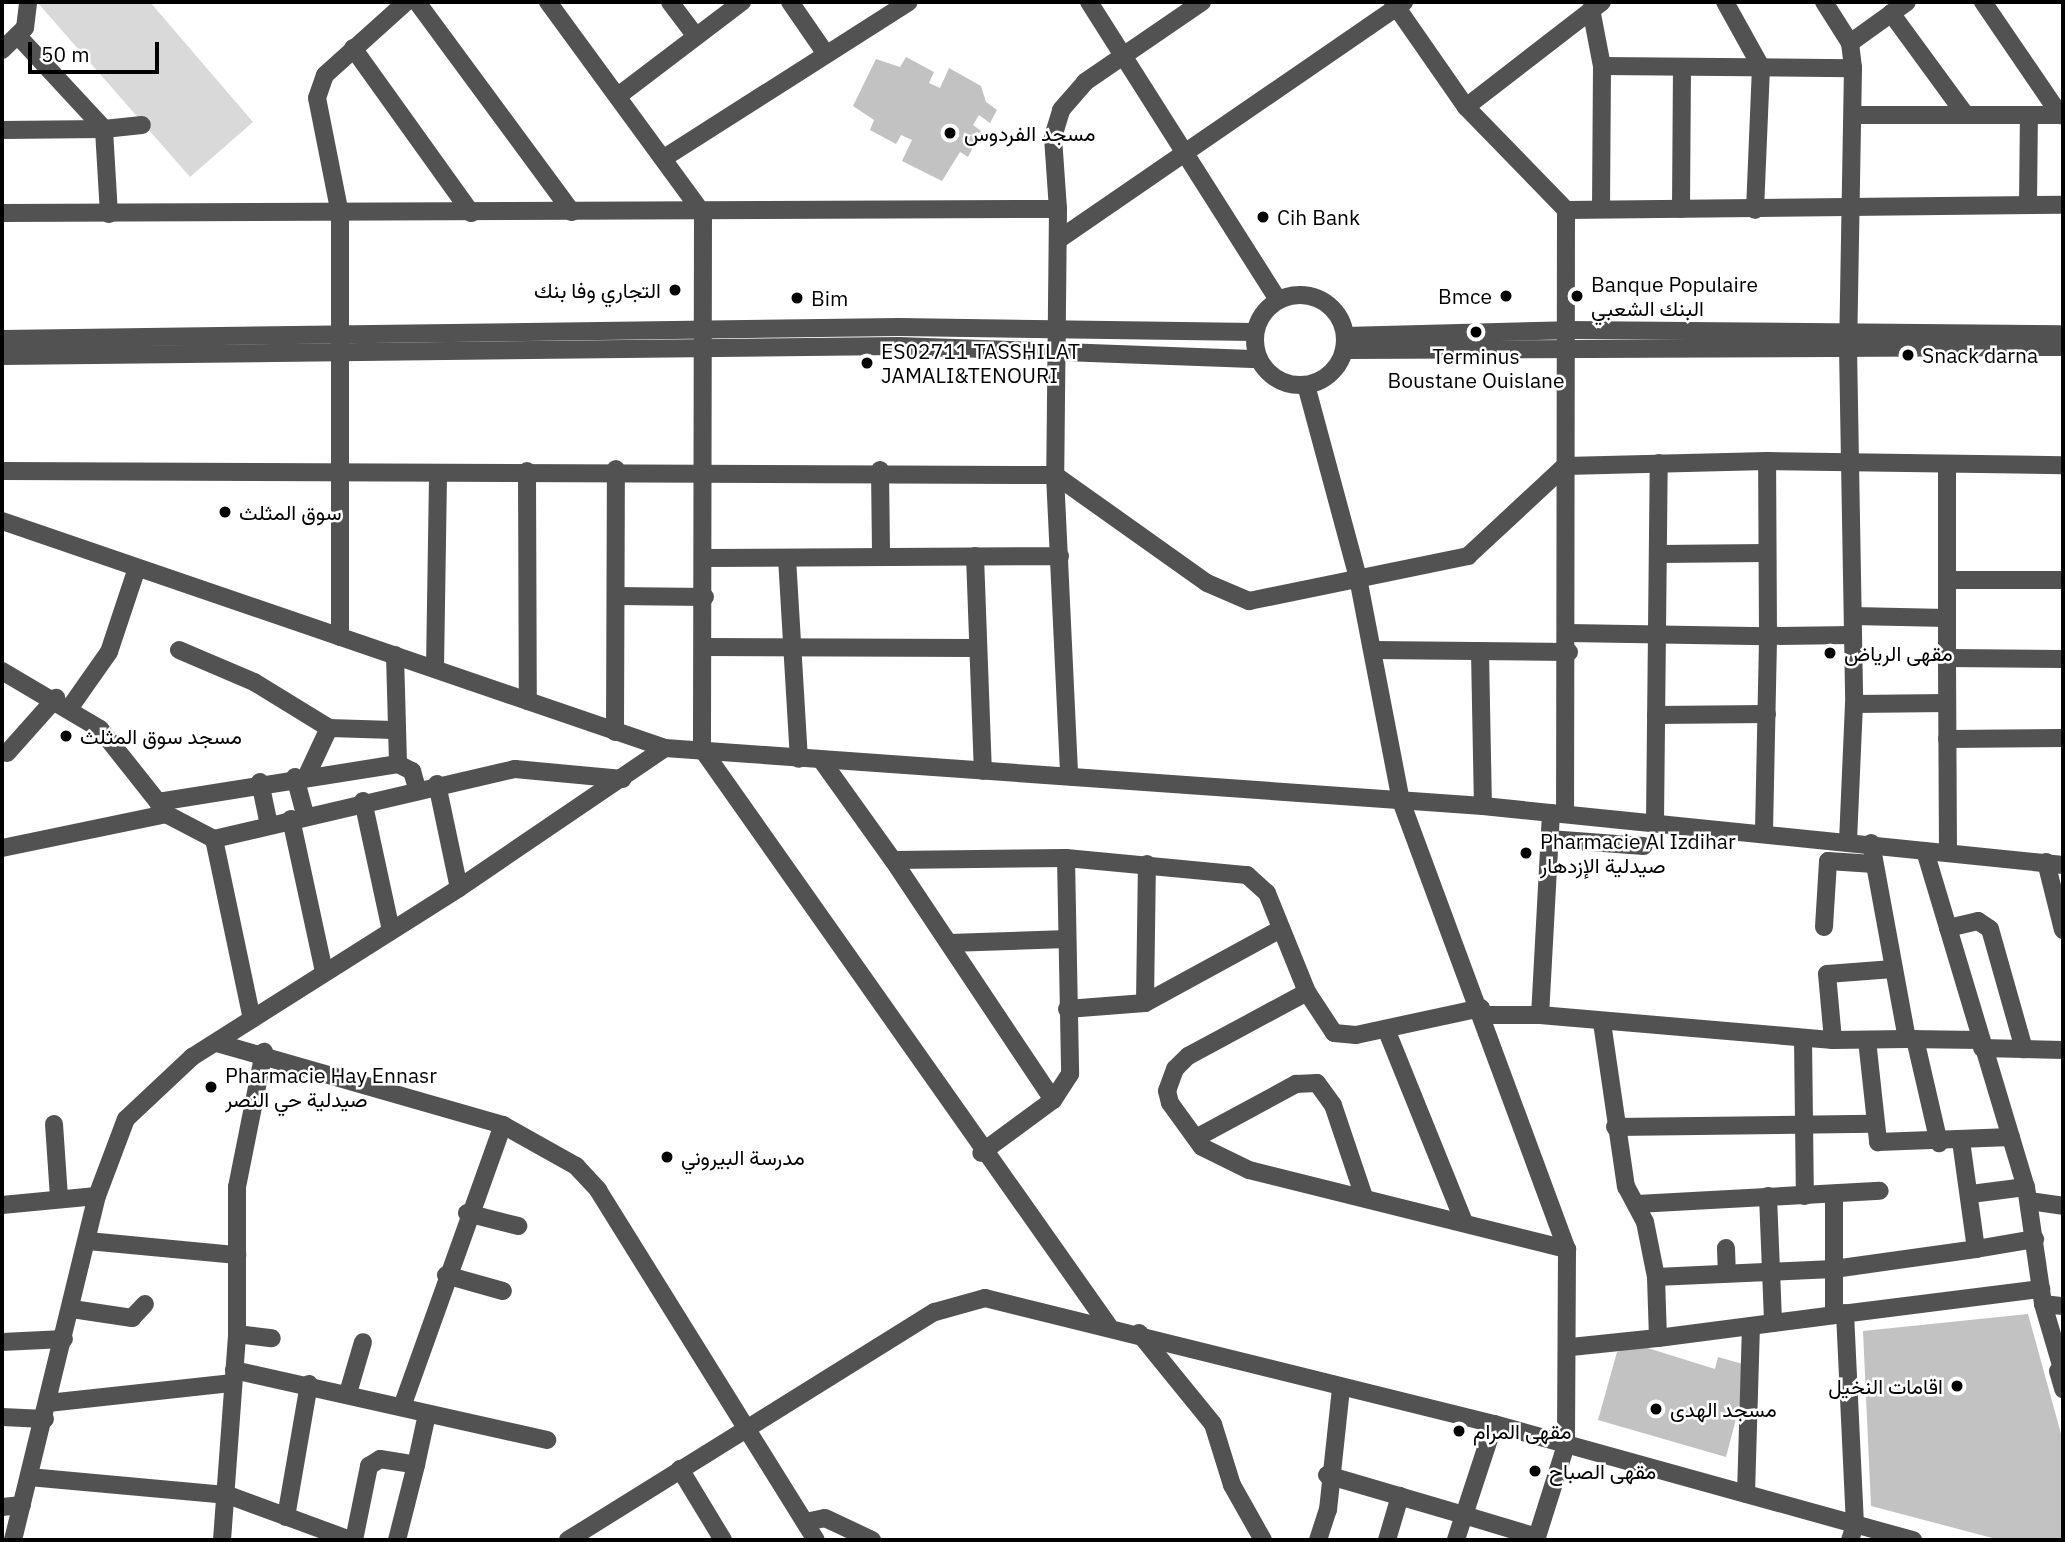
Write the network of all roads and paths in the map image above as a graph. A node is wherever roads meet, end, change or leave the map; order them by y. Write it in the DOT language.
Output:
graph roads {
  1 [pos="28,2"];
  2 [pos="406,2"];
  3 [pos="416,2"];
  4 [pos="548,2"];
  5 [pos="670,2"];
  6 [pos="742,2"];
  7 [pos="790,2"];
  8 [pos="909,2"];
  9 [pos="1089,2"];
  10 [pos="1202,2"];
  11 [pos="1725,2"];
  12 [pos="1824,2"];
  13 [pos="1907,2"];
  14 [pos="1983,2"];
  15 [pos="1398,4"];
  16 [pos="1597,6"];
  17 [pos="1891,13"];
  18 [pos="695,35"];
  19 [pos="18,36"];
  20 [pos="1850,43"];
  21 [pos="353,48"];
  22 [pos="2,50"];
  23 [pos="826,54"];
  24 [pos="1126,57"];
  25 [pos="1602,66"];
  26 [pos="1682,67"];
  27 [pos="1761,67"];
  28 [pos="1853,68"];
  29 [pos="618,96"];
  30 [pos="1465,107"];
  31 [pos="1965,114"];
  32 [pos="1854,115"];
  33 [pos="2029,115"];
  34 [pos="2062,115"];
  35 [pos="142,125"];
  36 [pos="104,129"];
  37 [pos="2,130"];
  38 [pos="1187,153"];
  39 [pos="664,158"];
  40 [pos="2028,205"];
  41 [pos="2063,205"];
  42 [pos="1058,209"];
  43 [pos="1601,209"];
  44 [pos="1681,209"];
  45 [pos="1850,209"];
  46 [pos="1566,210"];
  47 [pos="1755,210"];
  48 [pos="572,212"];
  49 [pos="2,213"];
  50 [pos="471,213"];
  51 [pos="109,214"];
  52 [pos="340,214"];
  53 [pos="703,214"];
  54 [pos="1058,240"];
  55 [pos="1278,300"];
  56 [pos="700,330"];
  57 [pos="1255,332"];
  58 [pos="336,334"];
  59 [pos="2063,334"];
  60 [pos="1567,338"];
  61 [pos="1848,338"];
  62 [pos="2,339"];
  63 [pos="1054,342"];
  64 [pos="1345,343"];
  65 [pos="2063,347"];
  66 [pos="700,349"];
  67 [pos="337,352"];
  68 [pos="2,356"];
  69 [pos="1259,359"];
  70 [pos="1306,385"];
  71 [pos="1766,461"];
  72 [pos="1852,462"];
  73 [pos="1658,463"];
  74 [pos="2063,465"];
  75 [pos="1565,466"];
  76 [pos="1948,467"];
  77 [pos="616,469"];
  78 [pos="703,470"];
  79 [pos="880,470"];
  80 [pos="2,471"];
  81 [pos="527,471"];
  82 [pos="341,473"];
  83 [pos="438,474"];
  84 [pos="1055,475"];
  85 [pos="2,522"];
  86 [pos="1768,553"];
  87 [pos="1658,554"];
  88 [pos="975,556"];
  89 [pos="1060,556"];
  90 [pos="881,557"];
  91 [pos="704,558"];
  92 [pos="787,558"];
  93 [pos="136,571"];
  94 [pos="1358,578"];
  95 [pos="1947,580"];
  96 [pos="2063,580"];
  97 [pos="616,596"];
  98 [pos="705,597"];
  99 [pos="1947,618"];
  100 [pos="1853,625"];
  101 [pos="1568,633"];
  102 [pos="1657,634"];
  103 [pos="1768,636"];
  104 [pos="340,637"];
  105 [pos="791,645"];
  106 [pos="705,647"];
  107 [pos="978,648"];
  108 [pos="180,650"];
  109 [pos="1373,650"];
  110 [pos="1480,652"];
  111 [pos="1569,653"];
  112 [pos="395,655"];
  113 [pos="1947,658"];
  114 [pos="2063,659"];
  115 [pos="435,668"];
  116 [pos="2,671"];
  117 [pos="528,701"];
  118 [pos="63,702"];
  119 [pos="1854,704"];
  120 [pos="1947,704"];
  121 [pos="1767,714"];
  122 [pos="1656,715"];
  123 [pos="330,728"];
  124 [pos="393,730"];
  125 [pos="615,732"];
  126 [pos="2063,738"];
  127 [pos="1947,739"];
  128 [pos="665,748"];
  129 [pos="702,749"];
  130 [pos="7,753"];
  131 [pos="799,759"];
  132 [pos="822,761"];
  133 [pos="398,764"];
  134 [pos="983,771"];
  135 [pos="1069,775"];
  136 [pos="301,776"];
  137 [pos="624,779"];
  138 [pos="260,782"];
  139 [pos="437,783"];
  140 [pos="417,789"];
  141 [pos="363,801"];
  142 [pos="1401,801"];
  143 [pos="1483,806"];
  144 [pos="162,808"];
  145 [pos="1558,814"];
  146 [pos="298,817"];
  147 [pos="1655,821"];
  148 [pos="269,825"];
  149 [pos="1764,831"];
  150 [pos="214,839"];
  151 [pos="1549,839"];
  152 [pos="1848,841"];
  153 [pos="1871,843"];
  154 [pos="1644,846"];
  155 [pos="2,848"];
  156 [pos="1925,851"];
  157 [pos="1948,853"];
  158 [pos="1066,858"];
  159 [pos="893,859"];
  160 [pos="2054,863"];
  161 [pos="1147,864"];
  162 [pos="1874,864"];
  163 [pos="459,888"];
  164 [pos="1824,927"];
  165 [pos="1948,928"];
  166 [pos="1280,929"];
  167 [pos="391,930"];
  168 [pos="2063,930"];
  169 [pos="1067,939"];
  170 [pos="949,943"];
  171 [pos="1892,969"];
  172 [pos="324,972"];
  173 [pos="1307,992"];
  174 [pos="1145,1003"];
  175 [pos="1067,1009"];
  176 [pos="1482,1012"];
  177 [pos="1540,1015"];
  178 [pos="252,1019"];
  179 [pos="1602,1023"];
  180 [pos="1386,1029"];
  181 [pos="1803,1039"];
  182 [pos="1911,1039"];
  183 [pos="1833,1040"];
  184 [pos="1867,1040"];
  185 [pos="217,1043"];
  186 [pos="1981,1044"];
  187 [pos="2024,1049"];
  188 [pos="2063,1050"];
  189 [pos="264,1052"];
  190 [pos="1053,1100"];
  191 [pos="54,1124"];
  192 [pos="1807,1124"];
  193 [pos="1872,1124"];
  194 [pos="503,1125"];
  195 [pos="1615,1127"];
  196 [pos="2011,1137"];
  197 [pos="1195,1138"];
  198 [pos="1961,1141"];
  199 [pos="1939,1143"];
  200 [pos="981,1153"];
  201 [pos="1880,1191"];
  202 [pos="1971,1194"];
  203 [pos="2028,1194"];
  204 [pos="1834,1195"];
  205 [pos="97,1196"];
  206 [pos="1768,1196"];
  207 [pos="1805,1196"];
  208 [pos="1364,1197"];
  209 [pos="59,1198"];
  210 [pos="1637,1204"];
  211 [pos="2,1205"];
  212 [pos="2063,1206"];
  213 [pos="467,1213"];
  214 [pos="1464,1222"];
  215 [pos="518,1226"];
  216 [pos="2035,1239"];
  217 [pos="88,1241"];
  218 [pos="1726,1248"];
  219 [pos="1567,1249"];
  220 [pos="1976,1249"];
  221 [pos="237,1255"];
  222 [pos="1769,1269"];
  223 [pos="1834,1269"];
  224 [pos="1727,1271"];
  225 [pos="446,1275"];
  226 [pos="1656,1277"];
  227 [pos="503,1291"];
  228 [pos="2042,1297"];
  229 [pos="145,1304"];
  230 [pos="2063,1306"];
  231 [pos="72,1309"];
  232 [pos="1840,1314"];
  233 [pos="1773,1323"];
  234 [pos="1108,1325"];
  235 [pos="1751,1326"];
  236 [pos="237,1334"];
  237 [pos="1139,1334"];
  238 [pos="272,1338"];
  239 [pos="1658,1338"];
  240 [pos="64,1339"];
  241 [pos="2,1342"];
  242 [pos="363,1342"];
  243 [pos="1571,1347"];
  244 [pos="233,1377"];
  245 [pos="2062,1377"];
  246 [pos="309,1384"];
  247 [pos="1341,1388"];
  248 [pos="348,1393"];
  249 [pos="403,1404"];
  250 [pos="46,1411"];
  251 [pos="426,1414"];
  252 [pos="2,1417"];
  253 [pos="1494,1424"];
  254 [pos="748,1428"];
  255 [pos="547,1440"];
  256 [pos="1566,1445"];
  257 [pos="416,1465"];
  258 [pos="680,1469"];
  259 [pos="1327,1475"];
  260 [pos="29,1477"];
  261 [pos="1746,1494"];
  262 [pos="228,1495"];
  263 [pos="1400,1496"];
  264 [pos="22,1505"];
  265 [pos="2,1507"];
  266 [pos="1464,1515"];
  267 [pos="286,1517"];
  268 [pos="805,1522"];
  269 [pos="1853,1532"];
  270 [pos="1536,1539"];
  271 [pos="13,1540"];
  272 [pos="222,1540"];
  273 [pos="352,1540"];
  274 [pos="397,1540"];
  275 [pos="568,1540"];
  276 [pos="723,1540"];
  277 [pos="816,1540"];
  278 [pos="872,1540"];
  279 [pos="1263,1540"];
  280 [pos="1318,1540"];
  281 [pos="1388,1540"];
  282 [pos="1456,1540"];
  283 [pos="1913,1540"];
  1 -- 19 [label="street"];
  2 -- 21 [label="street"];
  3 -- 48 [label="street"];
  4 -- 29 [label="street"];
  5 -- 18 [label="street"];
  6 -- 18 [label="street"];
  7 -- 23 [label="street"];
  8 -- 23 [label="street"];
  9 -- 24 [label="street"];
  10 -- 24 [label="street"];
  11 -- 27 [label="street"];
  12 -- 20 [label="street"];
  13 -- 17 [label="street"];
  14 -- 34 [label="street"];
  15 -- 30 [label="street"];
  15 -- 38 [label="street"];
  16 -- 25 [label="street"];
  16 -- 30 [label="street"];
  17 -- 20 [label="street"];
  17 -- 31 [label="street"];
  18 -- 29 [label="street"];
  19 -- 22 [label="street"];
  19 -- 36 [label="street"];
  20 -- 28 [label="street"];
  21 -- 50 [label="street"];
  21 -- 52 [label="street"];
  23 -- 39 [label="street"];
  24 -- 38 [label="street"];
  24 -- 42 [label="street"];
  25 -- 26 [label="street"];
  25 -- 43 [label="street"];
  26 -- 27 [label="street"];
  26 -- 44 [label="street"];
  27 -- 28 [label="street"];
  27 -- 47 [label="street"];
  28 -- 32 [label="street"];
  29 -- 39 [label="street"];
  30 -- 46 [label="street"];
  31 -- 32 [label="street"];
  31 -- 33 [label="street"];
  32 -- 45 [label="street"];
  33 -- 34 [label="street"];
  33 -- 40 [label="street"];
  35 -- 36 [label="street"];
  36 -- 37 [label="street"];
  36 -- 51 [label="street"];
  38 -- 54 [label="street"];
  38 -- 55 [label="street"];
  39 -- 53 [label="street"];
  40 -- 41 [label="street"];
  40 -- 45 [label="street"];
  42 -- 53 [label="street"];
  42 -- 54 [label="street"];
  43 -- 44 [label="street"];
  43 -- 46 [label="street"];
  44 -- 47 [label="street"];
  45 -- 47 [label="street"];
  45 -- 61 [label="street"];
  46 -- 60 [label="street"];
  48 -- 50 [label="street"];
  48 -- 53 [label="street"];
  49 -- 51 [label="street"];
  50 -- 52 [label="street"];
  51 -- 52 [label="street"];
  52 -- 58 [label="street"];
  53 -- 56 [label="street"];
  54 -- 63 [label="street"];
  55 -- 57 [label="street"];
  55 -- 64 [label="street"];
  56 -- 58 [label="street"];
  56 -- 63 [label="street"];
  56 -- 66 [label="street"];
  57 -- 63 [label="street"];
  57 -- 69 [label="street"];
  58 -- 62 [label="street"];
  58 -- 67 [label="street"];
  59 -- 61 [label="street"];
  60 -- 61 [label="street"];
  60 -- 64 [label="street"];
  60 -- 75 [label="street"];
  61 -- 65 [label="street"];
  61 -- 72 [label="street"];
  63 -- 66 [label="street"];
  63 -- 69 [label="street"];
  63 -- 84 [label="street"];
  64 -- 70 [label="street"];
  66 -- 67 [label="street"];
  66 -- 78 [label="street"];
  67 -- 68 [label="street"];
  67 -- 82 [label="street"];
  69 -- 70 [label="street"];
  70 -- 94 [label="street"];
  71 -- 72 [label="street"];
  71 -- 73 [label="street"];
  71 -- 86 [label="street"];
  72 -- 76 [label="street"];
  72 -- 100 [label="street"];
  73 -- 75 [label="street"];
  73 -- 87 [label="street"];
  74 -- 76 [label="street"];
  75 -- 94 [label="street"];
  75 -- 101 [label="street"];
  76 -- 95 [label="street"];
  77 -- 78 [label="street"];
  77 -- 81 [label="street"];
  77 -- 97 [label="street"];
  78 -- 79 [label="street"];
  78 -- 91 [label="street"];
  79 -- 84 [label="street"];
  79 -- 90 [label="street"];
  80 -- 82 [label="street"];
  81 -- 83 [label="street"];
  81 -- 117 [label="street"];
  82 -- 83 [label="street"];
  82 -- 104 [label="street"];
  83 -- 115 [label="street"];
  84 -- 89 [label="street"];
  84 -- 94 [label="street"];
  85 -- 93 [label="street"];
  86 -- 87 [label="street"];
  86 -- 103 [label="street"];
  87 -- 102 [label="street"];
  88 -- 89 [label="street"];
  88 -- 90 [label="street"];
  88 -- 107 [label="street"];
  89 -- 135 [label="street"];
  90 -- 92 [label="street"];
  91 -- 92 [label="street"];
  91 -- 98 [label="street"];
  92 -- 105 [label="street"];
  93 -- 104 [label="street"];
  93 -- 118 [label="street"];
  94 -- 109 [label="street"];
  95 -- 96 [label="street"];
  95 -- 99 [label="street"];
  97 -- 98 [label="street"];
  97 -- 125 [label="street"];
  98 -- 106 [label="street"];
  99 -- 100 [label="street"];
  99 -- 113 [label="street"];
  100 -- 103 [label="street"];
  100 -- 119 [label="street"];
  101 -- 102 [label="street"];
  101 -- 111 [label="street"];
  102 -- 103 [label="street"];
  102 -- 122 [label="street"];
  103 -- 121 [label="street"];
  104 -- 112 [label="street"];
  105 -- 106 [label="street"];
  105 -- 107 [label="street"];
  105 -- 131 [label="street"];
  106 -- 129 [label="street"];
  107 -- 134 [label="street"];
  108 -- 123 [label="street"];
  109 -- 110 [label="street"];
  109 -- 142 [label="street"];
  110 -- 111 [label="street"];
  110 -- 143 [label="street"];
  111 -- 145 [label="street"];
  112 -- 115 [label="street"];
  112 -- 124 [label="street"];
  113 -- 114 [label="street"];
  113 -- 120 [label="street"];
  115 -- 117 [label="street"];
  116 -- 118 [label="street"];
  117 -- 125 [label="street"];
  118 -- 130 [label="street"];
  118 -- 144 [label="street"];
  119 -- 120 [label="street"];
  119 -- 152 [label="street"];
  120 -- 127 [label="street"];
  121 -- 122 [label="street"];
  121 -- 149 [label="street"];
  122 -- 147 [label="street"];
  123 -- 124 [label="street"];
  123 -- 136 [label="street"];
  124 -- 133 [label="street"];
  125 -- 128 [label="street"];
  126 -- 127 [label="street"];
  127 -- 157 [label="street"];
  128 -- 129 [label="street"];
  128 -- 137 [label="street"];
  129 -- 131 [label="street"];
  129 -- 200 [label="street"];
  131 -- 132 [label="street"];
  132 -- 134 [label="street"];
  132 -- 159 [label="street"];
  133 -- 136 [label="street"];
  133 -- 140 [label="street"];
  134 -- 135 [label="street"];
  135 -- 142 [label="street"];
  136 -- 138 [label="street"];
  136 -- 146 [label="street"];
  137 -- 139 [label="street"];
  137 -- 163 [label="street"];
  138 -- 144 [label="street"];
  138 -- 148 [label="street"];
  139 -- 140 [label="street"];
  139 -- 163 [label="street"];
  140 -- 141 [label="street"];
  141 -- 146 [label="street"];
  141 -- 167 [label="street"];
  142 -- 143 [label="street"];
  142 -- 176 [label="street"];
  143 -- 145 [label="street"];
  144 -- 150 [label="street"];
  144 -- 155 [label="street"];
  145 -- 147 [label="street"];
  145 -- 151 [label="street"];
  146 -- 148 [label="street"];
  146 -- 172 [label="street"];
  147 -- 149 [label="street"];
  148 -- 150 [label="street"];
  149 -- 152 [label="street"];
  150 -- 178 [label="street"];
  151 -- 154 [label="street"];
  151 -- 177 [label="street"];
  152 -- 153 [label="street"];
  153 -- 156 [label="street"];
  153 -- 162 [label="street"];
  156 -- 157 [label="street"];
  156 -- 165 [label="street"];
  157 -- 160 [label="street"];
  158 -- 159 [label="street"];
  158 -- 161 [label="street"];
  158 -- 169 [label="street"];
  159 -- 170 [label="street"];
  160 -- 168 [label="street"];
  161 -- 166 [label="street"];
  161 -- 174 [label="street"];
  162 -- 164 [label="street"];
  162 -- 171 [label="street"];
  163 -- 167 [label="street"];
  165 -- 186 [label="street"];
  165 -- 187 [label="street"];
  166 -- 173 [label="street"];
  166 -- 174 [label="street"];
  167 -- 172 [label="street"];
  169 -- 170 [label="street"];
  169 -- 175 [label="street"];
  170 -- 190 [label="street"];
  171 -- 182 [label="street"];
  171 -- 183 [label="street"];
  172 -- 178 [label="street"];
  173 -- 180 [label="street"];
  173 -- 197 [label="street"];
  174 -- 175 [label="street"];
  175 -- 190 [label="street"];
  176 -- 177 [label="street"];
  176 -- 180 [label="street"];
  176 -- 219 [label="street"];
  177 -- 179 [label="street"];
  178 -- 185 [label="street"];
  179 -- 181 [label="street"];
  179 -- 195 [label="street"];
  180 -- 214 [label="street"];
  181 -- 183 [label="street"];
  181 -- 192 [label="street"];
  182 -- 184 [label="street"];
  182 -- 186 [label="street"];
  182 -- 199 [label="street"];
  183 -- 184 [label="street"];
  184 -- 193 [label="street"];
  185 -- 189 [label="street"];
  185 -- 205 [label="street"];
  186 -- 187 [label="street"];
  186 -- 196 [label="street"];
  187 -- 188 [label="street"];
  189 -- 194 [label="street"];
  189 -- 221 [label="street"];
  190 -- 200 [label="street"];
  191 -- 209 [label="street"];
  192 -- 193 [label="street"];
  192 -- 195 [label="street"];
  192 -- 207 [label="street"];
  193 -- 199 [label="street"];
  194 -- 213 [label="street"];
  194 -- 254 [label="street"];
  195 -- 210 [label="street"];
  196 -- 198 [label="street"];
  196 -- 203 [label="street"];
  197 -- 208 [label="street"];
  197 -- 208 [label="street"];
  198 -- 199 [label="street"];
  198 -- 202 [label="street"];
  200 -- 234 [label="street"];
  201 -- 204 [label="street"];
  202 -- 203 [label="street"];
  202 -- 220 [label="street"];
  203 -- 212 [label="street"];
  203 -- 216 [label="street"];
  204 -- 207 [label="street"];
  204 -- 223 [label="street"];
  205 -- 209 [label="street"];
  205 -- 217 [label="street"];
  206 -- 207 [label="street"];
  206 -- 210 [label="street"];
  206 -- 222 [label="street"];
  208 -- 214 [label="street"];
  209 -- 211 [label="street"];
  210 -- 226 [label="street"];
  213 -- 215 [label="street"];
  213 -- 225 [label="street"];
  214 -- 219 [label="street"];
  216 -- 220 [label="street"];
  216 -- 228 [label="street"];
  217 -- 221 [label="street"];
  217 -- 231 [label="street"];
  218 -- 224 [label="street"];
  219 -- 243 [label="street"];
  220 -- 223 [label="street"];
  221 -- 236 [label="street"];
  222 -- 223 [label="street"];
  222 -- 224 [label="street"];
  222 -- 233 [label="street"];
  223 -- 232 [label="street"];
  224 -- 226 [label="street"];
  225 -- 227 [label="street"];
  225 -- 249 [label="street"];
  226 -- 239 [label="street"];
  228 -- 230 [label="street"];
  228 -- 232 [label="street"];
  228 -- 245 [label="street"];
  229 -- 231 [label="street"];
  231 -- 240 [label="street"];
  232 -- 233 [label="street"];
  232 -- 269 [label="street"];
  233 -- 235 [label="street"];
  234 -- 237 [label="street"];
  234 -- 254 [label="street"];
  235 -- 239 [label="street"];
  235 -- 261 [label="street"];
  236 -- 238 [label="street"];
  236 -- 244 [label="street"];
  237 -- 247 [label="street"];
  237 -- 279 [label="street"];
  239 -- 243 [label="street"];
  240 -- 241 [label="street"];
  240 -- 250 [label="street"];
  242 -- 248 [label="street"];
  243 -- 256 [label="street"];
  244 -- 246 [label="street"];
  244 -- 250 [label="street"];
  244 -- 262 [label="street"];
  246 -- 248 [label="street"];
  246 -- 267 [label="street"];
  247 -- 253 [label="street"];
  247 -- 259 [label="street"];
  248 -- 249 [label="street"];
  249 -- 251 [label="street"];
  250 -- 252 [label="street"];
  250 -- 260 [label="street"];
  251 -- 255 [label="street"];
  251 -- 257 [label="street"];
  253 -- 256 [label="street"];
  253 -- 266 [label="street"];
  254 -- 258 [label="street"];
  254 -- 268 [label="street"];
  256 -- 261 [label="street"];
  256 -- 270 [label="street"];
  257 -- 273 [label="street"];
  257 -- 274 [label="street"];
  258 -- 275 [label="street"];
  258 -- 276 [label="street"];
  259 -- 263 [label="street"];
  259 -- 280 [label="street"];
  260 -- 262 [label="street"];
  260 -- 264 [label="street"];
  261 -- 269 [label="street"];
  262 -- 267 [label="street"];
  262 -- 272 [label="street"];
  263 -- 266 [label="street"];
  263 -- 281 [label="street"];
  264 -- 265 [label="street"];
  264 -- 271 [label="street"];
  266 -- 270 [label="street"];
  266 -- 282 [label="street"];
  267 -- 273 [label="street"];
  268 -- 277 [label="street"];
  268 -- 278 [label="street"];
  269 -- 283 [label="street"];
}
